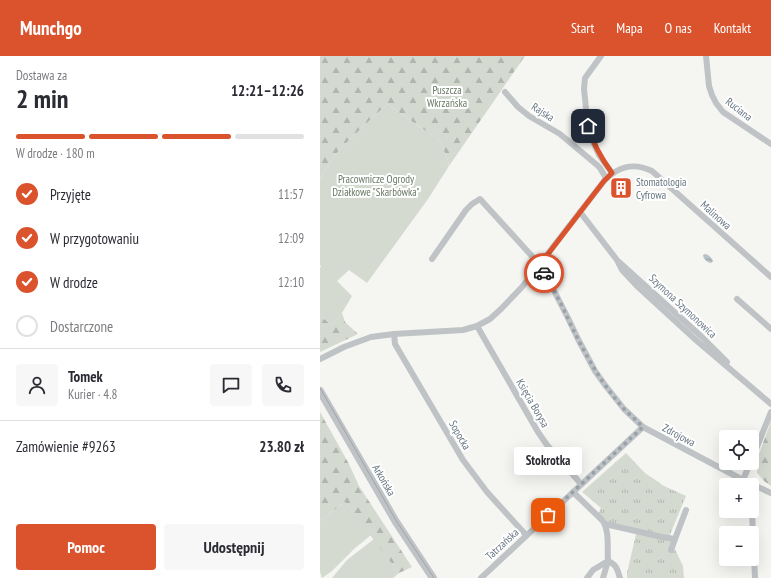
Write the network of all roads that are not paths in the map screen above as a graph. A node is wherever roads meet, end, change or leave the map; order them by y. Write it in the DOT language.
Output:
graph roads {
  1 [pos="601,56"];
  2 [pos="706,56"];
  3 [pos="505,92"];
  4 [pos="771,144"];
  5 [pos="612,173"];
  6 [pos="606,178"];
  7 [pos="580,212"];
  8 [pos="432,259"];
  9 [pos="539,266"];
  10 [pos="771,278"];
  11 [pos="738,299"];
  12 [pos="477,326"];
  13 [pos="771,329"];
  14 [pos="394,334"];
  15 [pos="320,359"];
  16 [pos="320,391"];
  17 [pos="771,404"];
  18 [pos="771,412"];
  19 [pos="643,427"];
  20 [pos="759,442"];
  21 [pos="739,478"];
  22 [pos="581,484"];
  23 [pos="759,489"];
  24 [pos="573,492"];
  25 [pos="771,493"];
  26 [pos="686,510"];
  27 [pos="752,518"];
  28 [pos="605,524"];
  29 [pos="526,535"];
  30 [pos="675,539"];
  31 [pos="671,550"];
  32 [pos="608,561"];
  33 [pos="432,578"];
  34 [pos="481,578"];
  35 [pos="587,578"];
  36 [pos="603,578"];
  37 [pos="620,578"];
  38 [pos="755,578"];
  1 -- 5 [label="street"];
  2 -- 4 [label="street, Ruciana"];
  3 -- 6 [label="street, Rajska"];
  5 -- 6 [label="street"];
  5 -- 10 [label="street, Malinowa"];
  6 -- 7 [label="street"];
  7 -- 9 [label="street"];
  7 -- 17 [label="street, Szymona Szymonowica"];
  8 -- 9 [label="street, Zdrojowa"];
  9 -- 12 [label="street"];
  9 -- 19 [label="street, Zdrojowa"];
  11 -- 13 [label="street"];
  12 -- 14 [label="street"];
  12 -- 22 [label="street, Księcia Borysa"];
  14 -- 15 [label="street"];
  14 -- 29 [label="street, Sopocka"];
  16 -- 33 [label="street, Arkońska"];
  18 -- 20 [label="street"];
  19 -- 21 [label="street, Zdrojowa"];
  19 -- 22 [label="street, Tatrzańska"];
  22 -- 24 [label="street, Tatrzańska"];
  23 -- 25 [label="street, Zdrojowa"];
  24 -- 28 [label="street"];
  24 -- 29 [label="street, Tatrzańska"];
  26 -- 30 [label="street"];
  27 -- 38 [label="street"];
  28 -- 30 [label="street"];
  28 -- 32 [label="street"];
  29 -- 34 [label="street, Tatrzańska"];
  30 -- 31 [label="street"];
  32 -- 35 [label="street"];
  32 -- 36 [label="street"];
  32 -- 37 [label="street"];
}
